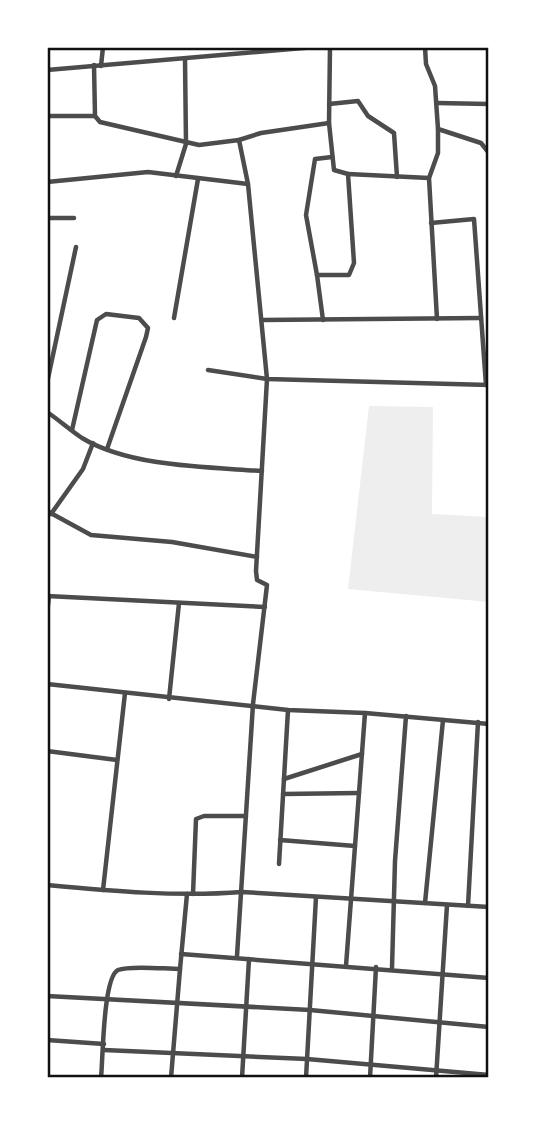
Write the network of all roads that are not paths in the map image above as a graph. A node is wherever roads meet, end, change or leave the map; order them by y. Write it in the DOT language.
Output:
graph roads {
  1 [pos="103,47"];
  2 [pos="315,47"];
  3 [pos="330,47"];
  4 [pos="425,47"];
  5 [pos="185,59"];
  6 [pos="94,65"];
  7 [pos="101,66"];
  8 [pos="47,70"];
  9 [pos="437,103"];
  10 [pos="329,104"];
  11 [pos="489,104"];
  12 [pos="47,116"];
  13 [pos="95,116"];
  14 [pos="329,122"];
  15 [pos="438,129"];
  16 [pos="239,139"];
  17 [pos="186,144"];
  18 [pos="489,153"];
  19 [pos="332,157"];
  20 [pos="348,174"];
  21 [pos="176,176"];
  22 [pos="397,177"];
  23 [pos="429,178"];
  24 [pos="198,180"];
  25 [pos="47,182"];
  26 [pos="248,184"];
  27 [pos="47,218"];
  28 [pos="74,218"];
  29 [pos="431,223"];
  30 [pos="75,247"];
  31 [pos="47,250"];
  32 [pos="47,263"];
  33 [pos="317,275"];
  34 [pos="174,318"];
  35 [pos="481,318"];
  36 [pos="437,319"];
  37 [pos="261,320"];
  38 [pos="323,320"];
  39 [pos="208,370"];
  40 [pos="267,379"];
  41 [pos="47,383"];
  42 [pos="487,385"];
  43 [pos="47,411"];
  44 [pos="72,430"];
  45 [pos="93,443"];
  46 [pos="107,449"];
  47 [pos="262,471"];
  48 [pos="49,512"];
  49 [pos="257,557"];
  50 [pos="48,596"];
  51 [pos="179,603"];
  52 [pos="264,607"];
  53 [pos="47,614"];
  54 [pos="47,684"];
  55 [pos="125,693"];
  56 [pos="169,699"];
  57 [pos="253,704"];
  58 [pos="288,710"];
  59 [pos="365,713"];
  60 [pos="406,716"];
  61 [pos="443,720"];
  62 [pos="478,722"];
  63 [pos="489,724"];
  64 [pos="47,751"];
  65 [pos="362,754"];
  66 [pos="117,760"];
  67 [pos="284,779"];
  68 [pos="359,793"];
  69 [pos="283,794"];
  70 [pos="246,816"];
  71 [pos="280,840"];
  72 [pos="355,846"];
  73 [pos="279,864"];
  74 [pos="47,884"];
  75 [pos="103,890"];
  76 [pos="242,892"];
  77 [pos="190,894"];
  78 [pos="316,897"];
  79 [pos="351,898"];
  80 [pos="394,901"];
  81 [pos="425,903"];
  82 [pos="447,905"];
  83 [pos="468,906"];
  84 [pos="489,907"];
  85 [pos="181,954"];
  86 [pos="237,956"];
  87 [pos="249,959"];
  88 [pos="312,962"];
  89 [pos="346,966"];
  90 [pos="376,967"];
  91 [pos="392,968"];
  92 [pos="180,969"];
  93 [pos="443,973"];
  94 [pos="489,978"];
  95 [pos="47,996"];
  96 [pos="106,998"];
  97 [pos="178,1002"];
  98 [pos="246,1006"];
  99 [pos="310,1010"];
  100 [pos="373,1018"];
  101 [pos="440,1023"];
  102 [pos="489,1027"];
  103 [pos="47,1040"];
  104 [pos="104,1047"];
  105 [pos="172,1053"];
  106 [pos="243,1056"];
  107 [pos="307,1059"];
  108 [pos="371,1065"];
  109 [pos="436,1070"];
  110 [pos="489,1075"];
  111 [pos="100,1078"];
  112 [pos="171,1078"];
  113 [pos="242,1078"];
  114 [pos="306,1078"];
  115 [pos="370,1078"];
  116 [pos="436,1078"];
  1 -- 7 [label="street"];
  2 -- 5 [label="street"];
  3 -- 10 [label="street"];
  4 -- 9 [label="street"];
  5 -- 7 [label="street"];
  5 -- 17 [label="street"];
  6 -- 7 [label="street"];
  6 -- 8 [label="street"];
  6 -- 13 [label="street"];
  9 -- 11 [label="street"];
  9 -- 15 [label="street"];
  10 -- 14 [label="street"];
  10 -- 22 [label="street"];
  12 -- 13 [label="street"];
  13 -- 17 [label="street"];
  14 -- 16 [label="street"];
  14 -- 19 [label="street"];
  15 -- 18 [label="street"];
  15 -- 23 [label="street"];
  16 -- 17 [label="street"];
  16 -- 26 [label="street"];
  17 -- 21 [label="street"];
  19 -- 20 [label="street"];
  19 -- 33 [label="street"];
  20 -- 22 [label="street"];
  20 -- 33 [label="street"];
  21 -- 24 [label="street"];
  21 -- 25 [label="street"];
  22 -- 23 [label="street"];
  23 -- 29 [label="street"];
  24 -- 26 [label="street"];
  24 -- 34 [label="street"];
  26 -- 37 [label="street"];
  27 -- 28 [label="street"];
  29 -- 35 [label="street"];
  29 -- 36 [label="street"];
  30 -- 41 [label="street"];
  31 -- 32 [label="street"];
  33 -- 38 [label="street"];
  35 -- 36 [label="street"];
  35 -- 42 [label="street"];
  36 -- 38 [label="street"];
  37 -- 38 [label="street"];
  37 -- 40 [label="street"];
  39 -- 40 [label="street"];
  40 -- 42 [label="street"];
  40 -- 47 [label="street"];
  43 -- 44 [label="street"];
  44 -- 45 [label="street"];
  44 -- 46 [label="street"];
  45 -- 46 [label="street"];
  45 -- 48 [label="street"];
  46 -- 47 [label="street"];
  47 -- 49 [label="street"];
  48 -- 49 [label="street"];
  49 -- 52 [label="street"];
  50 -- 51 [label="street"];
  50 -- 53 [label="street"];
  51 -- 52 [label="street"];
  51 -- 56 [label="street"];
  52 -- 57 [label="street"];
  54 -- 55 [label="street"];
  55 -- 56 [label="street"];
  55 -- 66 [label="street"];
  56 -- 57 [label="street"];
  57 -- 58 [label="street"];
  57 -- 70 [label="street"];
  58 -- 59 [label="street"];
  58 -- 67 [label="street"];
  59 -- 60 [label="street"];
  59 -- 65 [label="street"];
  60 -- 61 [label="street"];
  60 -- 80 [label="street"];
  61 -- 62 [label="street"];
  61 -- 81 [label="street"];
  62 -- 63 [label="street"];
  62 -- 83 [label="street"];
  64 -- 66 [label="street"];
  65 -- 67 [label="street"];
  65 -- 68 [label="street"];
  66 -- 75 [label="street"];
  67 -- 69 [label="street"];
  68 -- 69 [label="street"];
  68 -- 72 [label="street"];
  69 -- 71 [label="street"];
  70 -- 76 [label="street"];
  70 -- 77 [label="street"];
  71 -- 72 [label="street"];
  71 -- 73 [label="street"];
  72 -- 79 [label="street"];
  74 -- 75 [label="street"];
  75 -- 77 [label="street"];
  76 -- 77 [label="street"];
  76 -- 78 [label="street"];
  76 -- 86 [label="street"];
  77 -- 85 [label="street"];
  78 -- 79 [label="street"];
  78 -- 88 [label="street"];
  79 -- 80 [label="street"];
  79 -- 89 [label="street"];
  80 -- 81 [label="street"];
  80 -- 91 [label="street"];
  81 -- 82 [label="street"];
  82 -- 83 [label="street"];
  82 -- 93 [label="street"];
  83 -- 84 [label="street"];
  85 -- 86 [label="street"];
  85 -- 92 [label="street"];
  86 -- 87 [label="street"];
  87 -- 88 [label="street"];
  87 -- 98 [label="street"];
  88 -- 89 [label="street"];
  88 -- 99 [label="street"];
  89 -- 90 [label="street"];
  90 -- 91 [label="street"];
  90 -- 100 [label="street"];
  91 -- 93 [label="street"];
  92 -- 96 [label="street"];
  92 -- 97 [label="street"];
  93 -- 94 [label="street"];
  93 -- 101 [label="street"];
  95 -- 96 [label="street"];
  96 -- 97 [label="street"];
  96 -- 104 [label="street"];
  97 -- 98 [label="street"];
  97 -- 105 [label="street"];
  98 -- 99 [label="street"];
  98 -- 106 [label="street"];
  99 -- 100 [label="street"];
  99 -- 107 [label="street"];
  100 -- 101 [label="street"];
  100 -- 108 [label="street"];
  101 -- 102 [label="street"];
  101 -- 109 [label="street"];
  103 -- 104 [label="street"];
  104 -- 105 [label="street"];
  104 -- 111 [label="street"];
  105 -- 106 [label="street"];
  105 -- 112 [label="street"];
  106 -- 107 [label="street"];
  106 -- 113 [label="street"];
  107 -- 108 [label="street"];
  107 -- 114 [label="street"];
  108 -- 109 [label="street"];
  108 -- 115 [label="street"];
  109 -- 110 [label="street"];
  109 -- 116 [label="street"];
}
